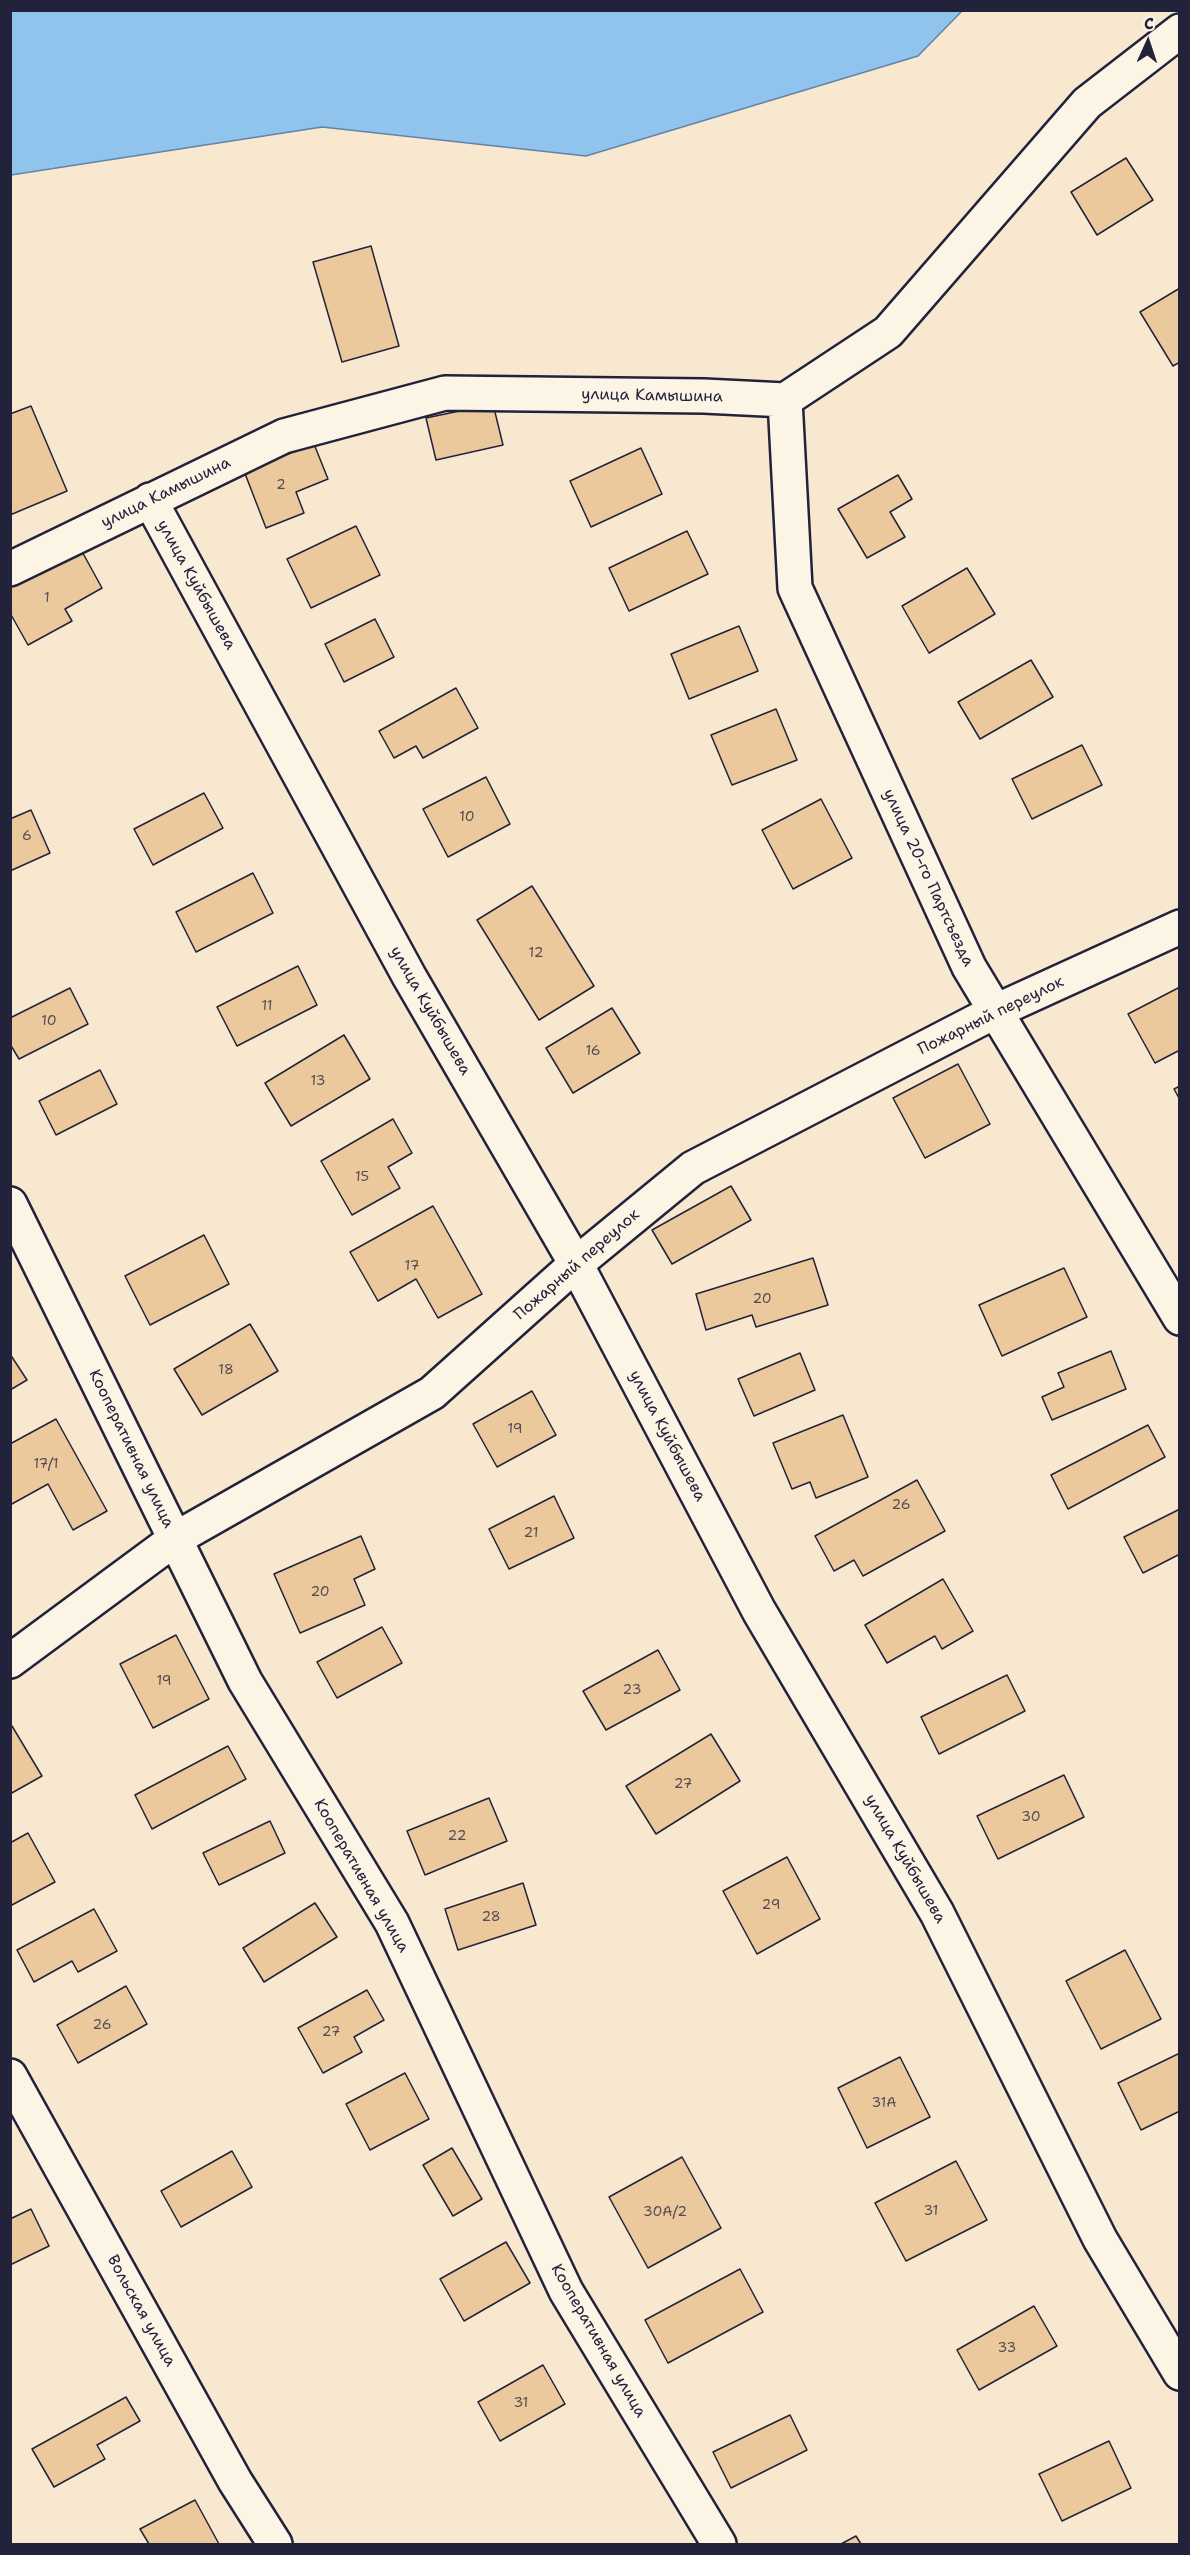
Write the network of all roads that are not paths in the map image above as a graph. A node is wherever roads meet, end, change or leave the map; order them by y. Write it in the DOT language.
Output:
graph roads {
  1 [pos="1179,31"];
  2 [pos="785,400"];
  3 [pos="150,500"];
  4 [pos="10,569"];
  5 [pos="1179,927"];
  6 [pos="996,1011"];
  7 [pos="10,1204"];
  8 [pos="576,1264"];
  9 [pos="1179,1318"];
  10 [pos="175,1539"];
  11 [pos="10,1661"];
  12 [pos="10,2076"];
  13 [pos="1179,2373"];
  14 [pos="275,2544"];
  15 [pos="719,2544"];
  1 -- 2 [label="street"];
  2 -- 3 [label="street, улица Камышина"];
  2 -- 6 [label="street, улица 20-го Партсъезда"];
  3 -- 4 [label="street, улица Камышина"];
  3 -- 8 [label="street, улица Куйбышева"];
  5 -- 6 [label="street, Пожарный переулок"];
  6 -- 8 [label="street, Пожарный переулок"];
  6 -- 9 [label="street, улица 20-го Партсъезда"];
  7 -- 10 [label="street, Кооперативная улица"];
  8 -- 10 [label="street, Пожарный переулок"];
  8 -- 13 [label="street, улица Куйбышева"];
  10 -- 11 [label="street, Пожарный переулок"];
  10 -- 15 [label="street, Кооперативная улица"];
  12 -- 14 [label="street, Вольская улица"];
}
